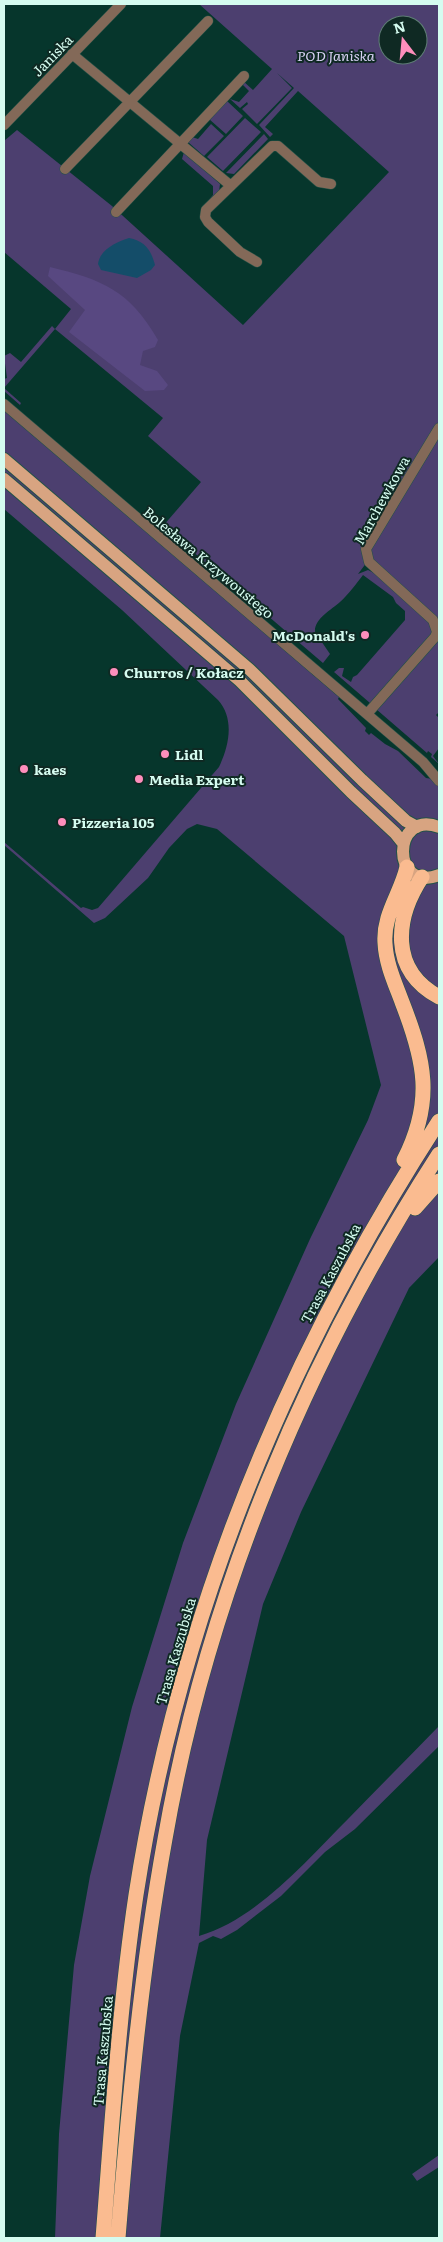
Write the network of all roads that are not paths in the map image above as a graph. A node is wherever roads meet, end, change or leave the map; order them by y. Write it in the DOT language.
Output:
graph roads {
  1 [pos="120,4"];
  2 [pos="208,21"];
  3 [pos="72,54"];
  4 [pos="244,76"];
  5 [pos="128,101"];
  6 [pos="4,125"];
  7 [pos="181,145"];
  8 [pos="65,169"];
  9 [pos="331,184"];
  10 [pos="230,185"];
  11 [pos="116,212"];
  12 [pos="257,262"];
  13 [pos="4,404"];
  14 [pos="439,428"];
  15 [pos="4,459"];
  16 [pos="4,480"];
  17 [pos="367,714"];
  18 [pos="439,781"];
  19 [pos="417,827"];
  20 [pos="439,827"];
  21 [pos="403,843"];
  22 [pos="407,867"];
  23 [pos="439,875"];
  24 [pos="422,877"];
  25 [pos="439,997"];
  26 [pos="439,1121"];
  27 [pos="439,1154"];
  28 [pos="439,1181"];
  29 [pos="382,1212"];
  30 [pos="381,1250"];
  31 [pos="103,2238"];
  32 [pos="118,2238"];
  1 -- 3 [label="street, Janiska"];
  2 -- 5 [label="street"];
  3 -- 5 [label="street"];
  3 -- 6 [label="street, Janiska"];
  4 -- 7 [label="street"];
  5 -- 7 [label="street"];
  5 -- 8 [label="street"];
  7 -- 10 [label="street"];
  7 -- 11 [label="street"];
  9 -- 10 [label="street"];
  10 -- 12 [label="street"];
  13 -- 17 [label="street, Bolesława Krzywoustego"];
  14 -- 17 [label="street, Marchewkowa"];
  15 -- 19 [label="main road"];
  16 -- 21 [label="main road"];
  17 -- 18 [label="street, Bolesława Krzywoustego"];
  19 -- 20 [label="main road"];
  19 -- 21 [label="main road"];
  21 -- 22 [label="main road"];
  22 -- 24 [label="main road"];
  22 -- 29 [label="highway"];
  23 -- 24 [label="main road"];
  24 -- 25 [label="highway"];
  26 -- 29 [label="highway, Trasa Kaszubska"];
  27 -- 30 [label="highway"];
  28 -- 30 [label="highway"];
  29 -- 31 [label="highway, Trasa Kaszubska"];
  30 -- 32 [label="highway"];
}
